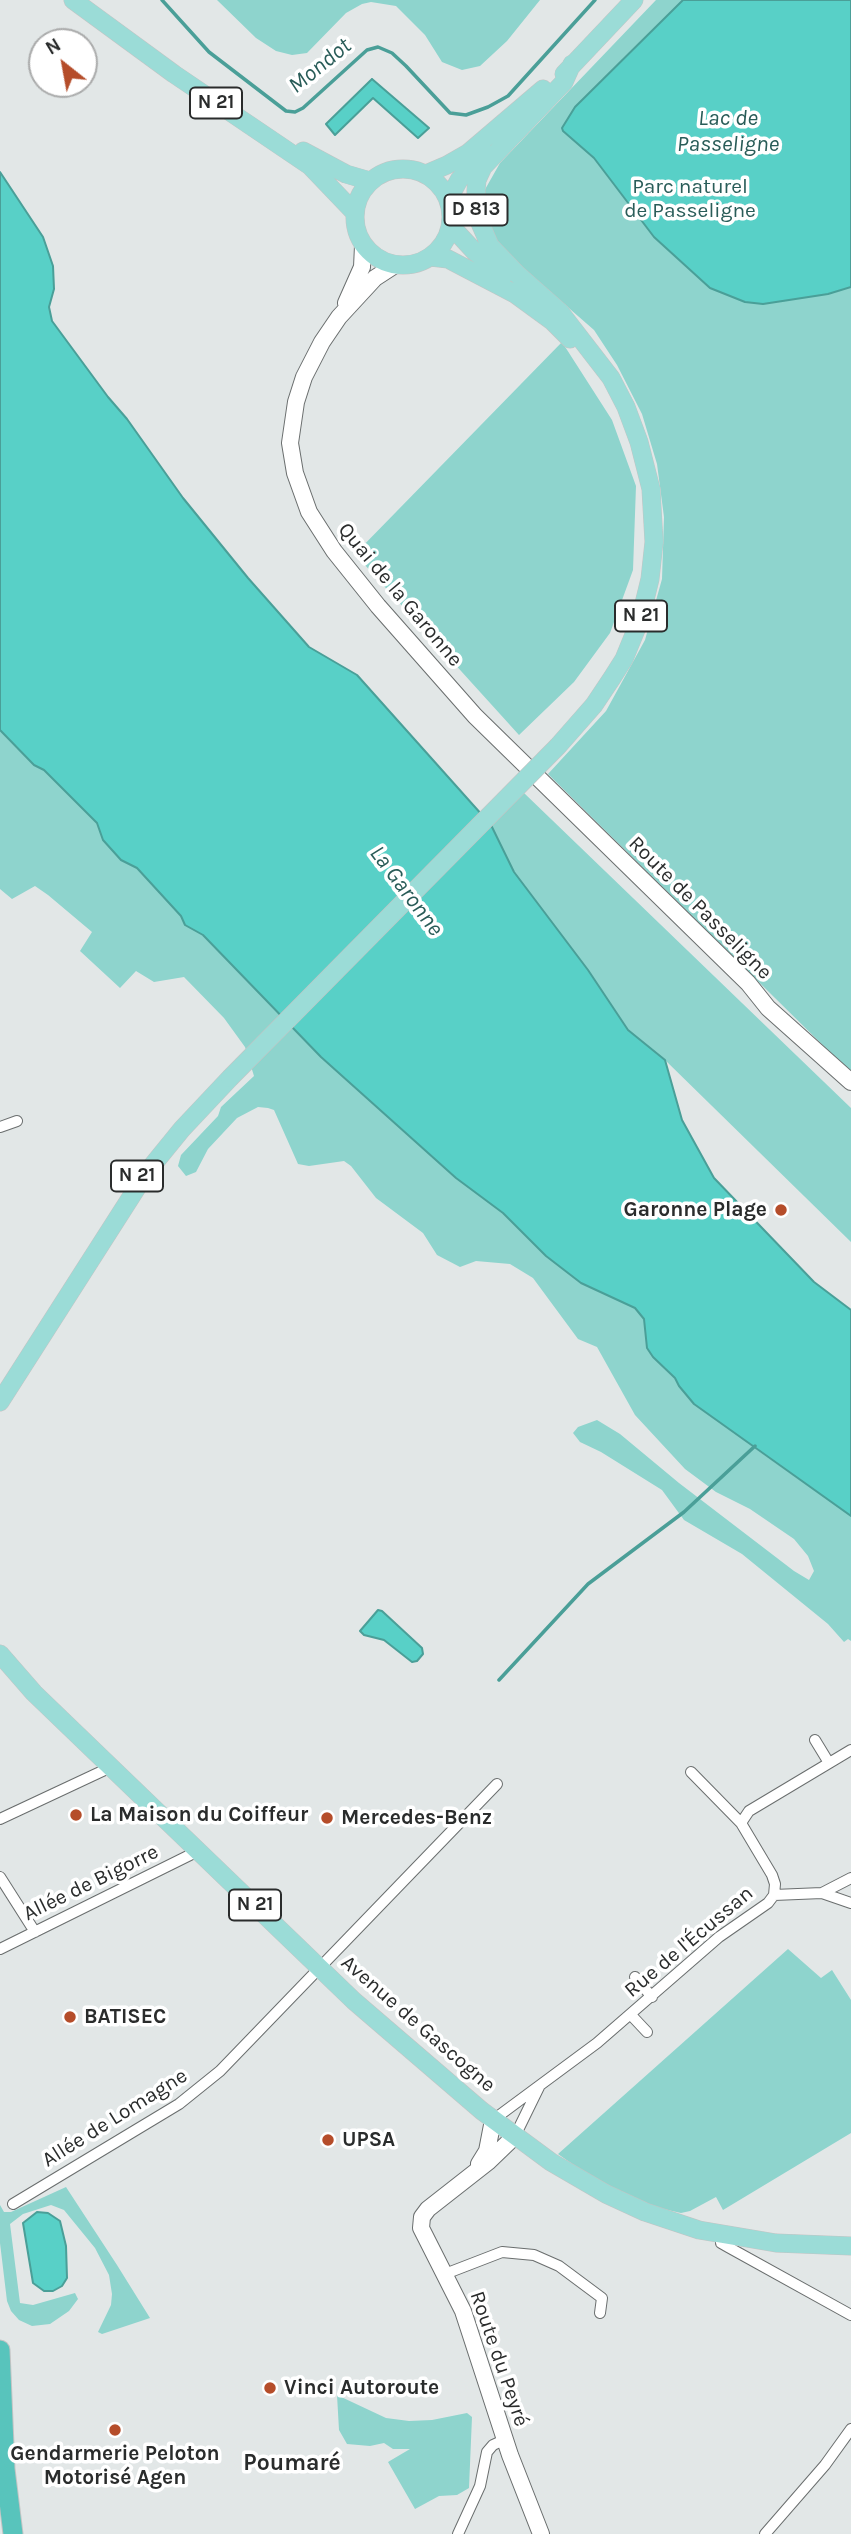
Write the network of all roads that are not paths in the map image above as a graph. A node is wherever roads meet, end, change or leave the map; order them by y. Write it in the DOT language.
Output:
graph roads {
  1 [pos="73,0"];
  2 [pos="85,0"];
  3 [pos="634,0"];
  4 [pos="572,64"];
  5 [pos="426,174"];
  6 [pos="370,181"];
  7 [pos="448,200"];
  8 [pos="354,212"];
  9 [pos="451,226"];
  10 [pos="363,246"];
  11 [pos="431,257"];
  12 [pos="395,265"];
  13 [pos="339,317"];
  14 [pos="589,348"];
  15 [pos="556,744"];
  16 [pos="520,762"];
  17 [pos="228,1076"];
  18 [pos="851,1082"];
  19 [pos="17,1121"];
  20 [pos="0,1127"];
  21 [pos="0,1384"];
  22 [pos="0,1402"];
  23 [pos="0,1654"];
  24 [pos="0,1670"];
  25 [pos="34,1693"];
  26 [pos="815,1740"];
  27 [pos="851,1750"];
  28 [pos="829,1763"];
  29 [pos="111,1767"];
  30 [pos="691,1772"];
  31 [pos="497,1784"];
  32 [pos="0,1819"];
  33 [pos="741,1823"];
  34 [pos="198,1851"];
  35 [pos="0,1877"];
  36 [pos="851,1878"];
  37 [pos="822,1894"];
  38 [pos="774,1895"];
  39 [pos="851,1903"];
  40 [pos="35,1932"];
  41 [pos="0,1949"];
  42 [pos="319,1967"];
  43 [pos="635,1978"];
  44 [pos="652,1997"];
  45 [pos="631,2015"];
  46 [pos="647,2032"];
  47 [pos="541,2084"];
  48 [pos="493,2120"];
  49 [pos="515,2136"];
  50 [pos="468,2177"];
  51 [pos="12,2204"];
  52 [pos="721,2235"];
  53 [pos="851,2246"];
  54 [pos="445,2274"];
  55 [pos="600,2313"];
  56 [pos="851,2315"];
  57 [pos="0,2350"];
  58 [pos="851,2429"];
  59 [pos="504,2440"];
  60 [pos="13,2534"];
  61 [pos="458,2534"];
  62 [pos="541,2534"];
  63 [pos="765,2534"];
  1 -- 8 [label="main road, N 21"];
  2 -- 6 [label="main road, N 21"];
  3 -- 4 [label="main road, D 813"];
  4 -- 5 [label="main road, D 813"];
  4 -- 7 [label="main road, D 813"];
  4 -- 14 [label="main road, D 813"];
  5 -- 6 [label="main road"];
  5 -- 7 [label="main road"];
  6 -- 8 [label="main road"];
  7 -- 9 [label="main road"];
  8 -- 10 [label="main road"];
  9 -- 11 [label="main road"];
  9 -- 14 [label="main road, N 21"];
  10 -- 12 [label="main road"];
  10 -- 13 [label="street, Quai de la Garonne"];
  11 -- 12 [label="main road"];
  11 -- 15 [label="main road, N 21"];
  12 -- 13 [label="street, Quai de la Garonne"];
  13 -- 16 [label="street, Quai de la Garonne"];
  14 -- 15 [label="main road, N 21"];
  15 -- 17 [label="main road, N 21, bridge"];
  16 -- 18 [label="street, Route de Passeligne"];
  17 -- 21 [label="main road, N 21"];
  17 -- 22 [label="main road, N 21"];
  19 -- 20 [label="street"];
  23 -- 25 [label="main road, Avenue de Gascogne / N 21"];
  24 -- 25 [label="main road, Avenue de Gascogne / N 21"];
  25 -- 29 [label="main road, Avenue de Gascogne / N 21"];
  26 -- 28 [label="street"];
  27 -- 28 [label="street"];
  28 -- 33 [label="street"];
  29 -- 32 [label="street"];
  29 -- 34 [label="main road, Avenue de Gascogne / N 21"];
  30 -- 33 [label="street, Rue de l'Écussan"];
  31 -- 42 [label="street, Allée de Lomagne"];
  33 -- 38 [label="street, Rue de l'Écussan"];
  34 -- 40 [label="street, Allée de Bigorre"];
  34 -- 42 [label="main road, Avenue de Gascogne / N 21"];
  35 -- 40 [label="street"];
  36 -- 37 [label="street"];
  37 -- 38 [label="street"];
  37 -- 39 [label="street"];
  38 -- 44 [label="street, Rue de l'Écussan"];
  40 -- 41 [label="street, Allée de Bigorre"];
  42 -- 48 [label="main road, Avenue de Gascogne / N 21"];
  42 -- 51 [label="street, Allée de Lomagne"];
  43 -- 44 [label="street"];
  44 -- 45 [label="street, Rue de l'Écussan"];
  45 -- 46 [label="street"];
  45 -- 47 [label="street, Rue de l'Écussan"];
  47 -- 48 [label="street, Rue de l'Écussan"];
  47 -- 49 [label="street, Rue de l'Écussan"];
  48 -- 49 [label="main road, Avenue de Gascogne / N 21"];
  48 -- 50 [label="street, Route du Peyré"];
  49 -- 50 [label="street, Route du Peyré"];
  49 -- 52 [label="main road, Avenue de Gascogne / N 21"];
  50 -- 54 [label="street, Route du Peyré"];
  52 -- 53 [label="main road, Avenue de Gascogne / N 21"];
  52 -- 56 [label="street"];
  54 -- 55 [label="street"];
  54 -- 59 [label="street, Route du Peyré"];
  57 -- 60 [label="highway"];
  58 -- 63 [label="street"];
  59 -- 61 [label="street"];
  59 -- 62 [label="street, Route du Peyré"];
}
